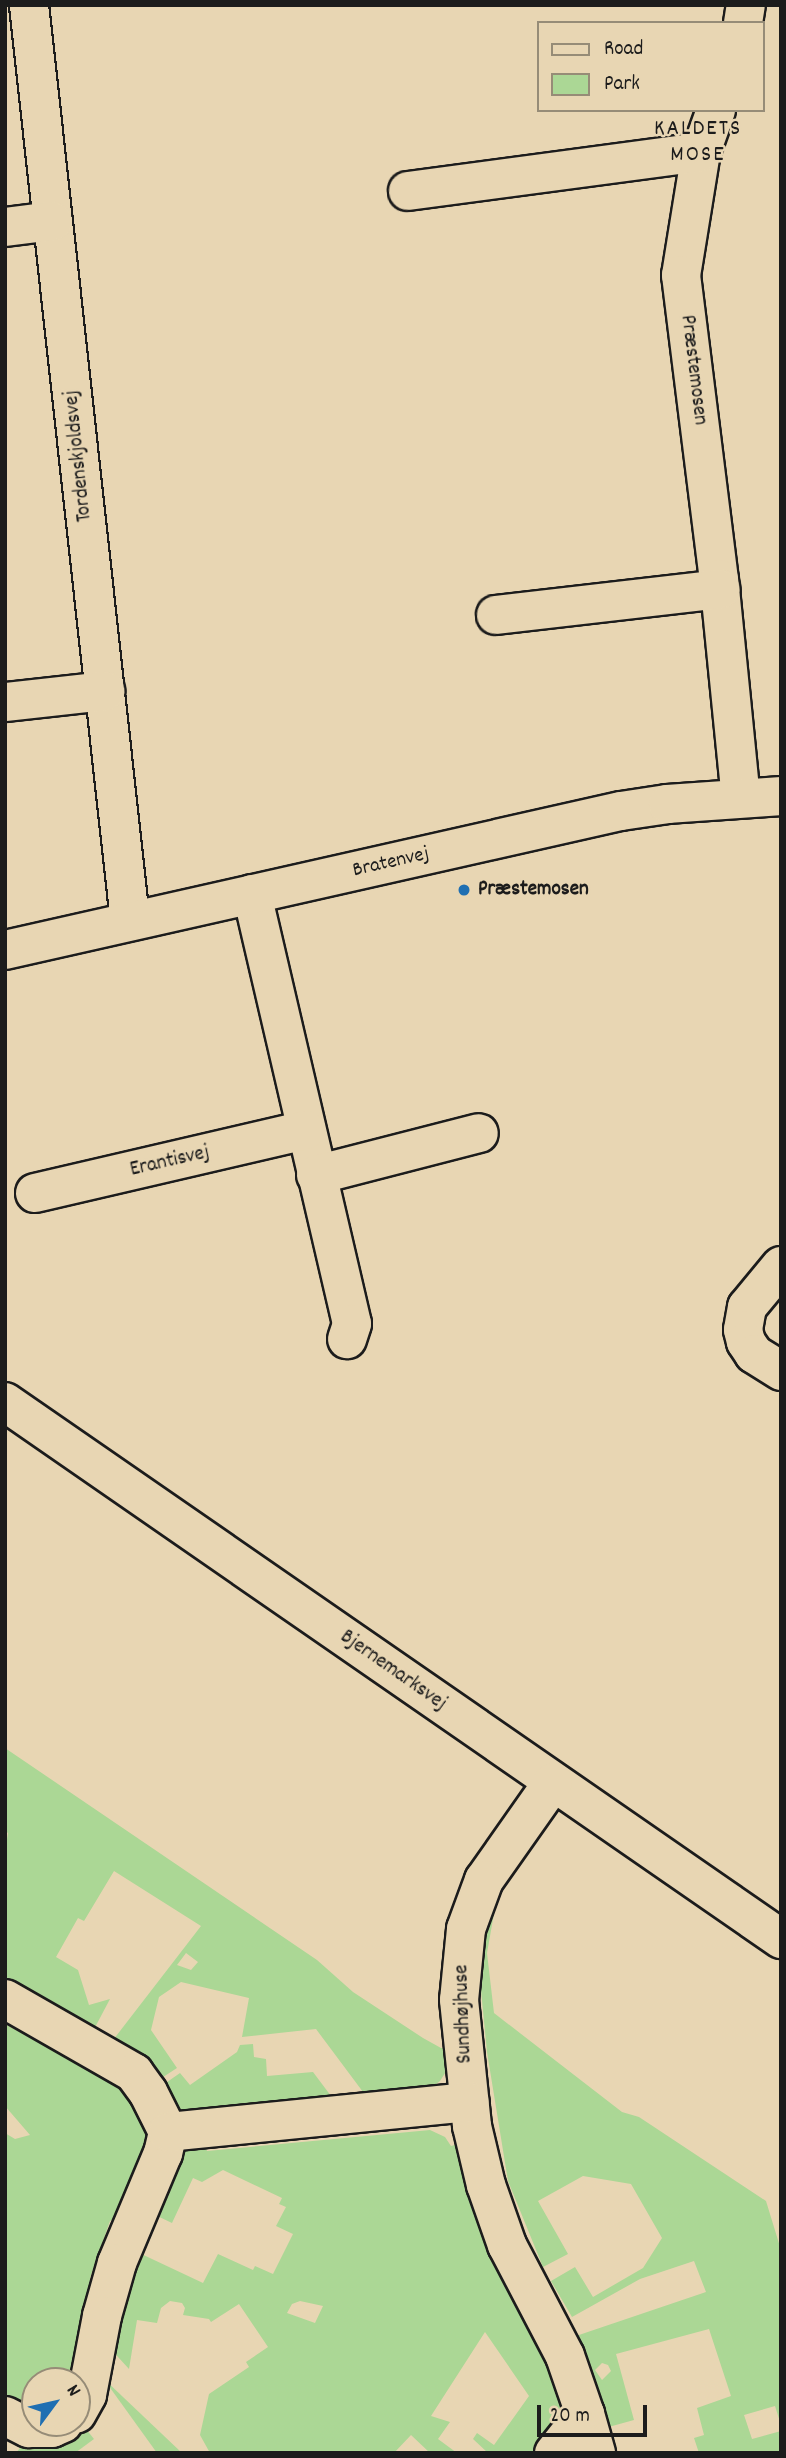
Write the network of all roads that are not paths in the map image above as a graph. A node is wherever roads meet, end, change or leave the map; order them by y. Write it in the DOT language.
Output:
graph roads {
  1 [pos="29,5"];
  2 [pos="715,112"];
  3 [pos="701,152"];
  4 [pos="408,191"];
  5 [pos="53,222"];
  6 [pos="5,227"];
  7 [pos="720,589"];
  8 [pos="496,615"];
  9 [pos="105,691"];
  10 [pos="5,702"];
  11 [pos="781,796"];
  12 [pos="741,798"];
  13 [pos="252,894"];
  14 [pos="130,920"];
  15 [pos="5,950"];
  16 [pos="306,1130"];
  17 [pos="479,1133"];
  18 [pos="316,1175"];
  19 [pos="35,1193"];
  20 [pos="781,1266"];
  21 [pos="347,1339"];
  22 [pos="781,1371"];
  23 [pos="5,1402"];
  24 [pos="553,1782"];
  25 [pos="781,1939"];
  26 [pos="5,1999"];
  27 [pos="470,2102"];
  28 [pos="168,2133"];
  29 [pos="91,2374"];
  30 [pos="585,2414"];
  31 [pos="5,2416"];
  32 [pos="21,2424"];
  33 [pos="554,2453"];
  34 [pos="596,2453"];
  1 -- 5 [label="street, Tordenskjoldsvej"];
  2 -- 3 [label="street, Præstemosen"];
  3 -- 4 [label="street"];
  3 -- 7 [label="street, Præstemosen"];
  5 -- 6 [label="street"];
  5 -- 9 [label="street, Tordenskjoldsvej"];
  7 -- 8 [label="street"];
  7 -- 12 [label="street, Præstemosen"];
  9 -- 10 [label="street"];
  9 -- 14 [label="street, Tordenskjoldsvej"];
  11 -- 12 [label="street, Bratenvej"];
  12 -- 13 [label="street, Bratenvej"];
  13 -- 14 [label="street, Bratenvej"];
  13 -- 16 [label="street"];
  14 -- 15 [label="street, Bratenvej"];
  16 -- 18 [label="street"];
  16 -- 19 [label="street, Erantisvej"];
  17 -- 18 [label="street"];
  18 -- 21 [label="street"];
  20 -- 22 [label="street"];
  23 -- 24 [label="street, Bjernemarksvej"];
  24 -- 25 [label="street, Bjernemarksvej"];
  24 -- 27 [label="street, Sundhøjhuse"];
  26 -- 28 [label="street"];
  27 -- 28 [label="street"];
  27 -- 30 [label="street, Sundhøjhuse"];
  28 -- 29 [label="street"];
  30 -- 33 [label="street"];
  30 -- 34 [label="street, Sundhøjhuse"];
  31 -- 32 [label="street"];
}
